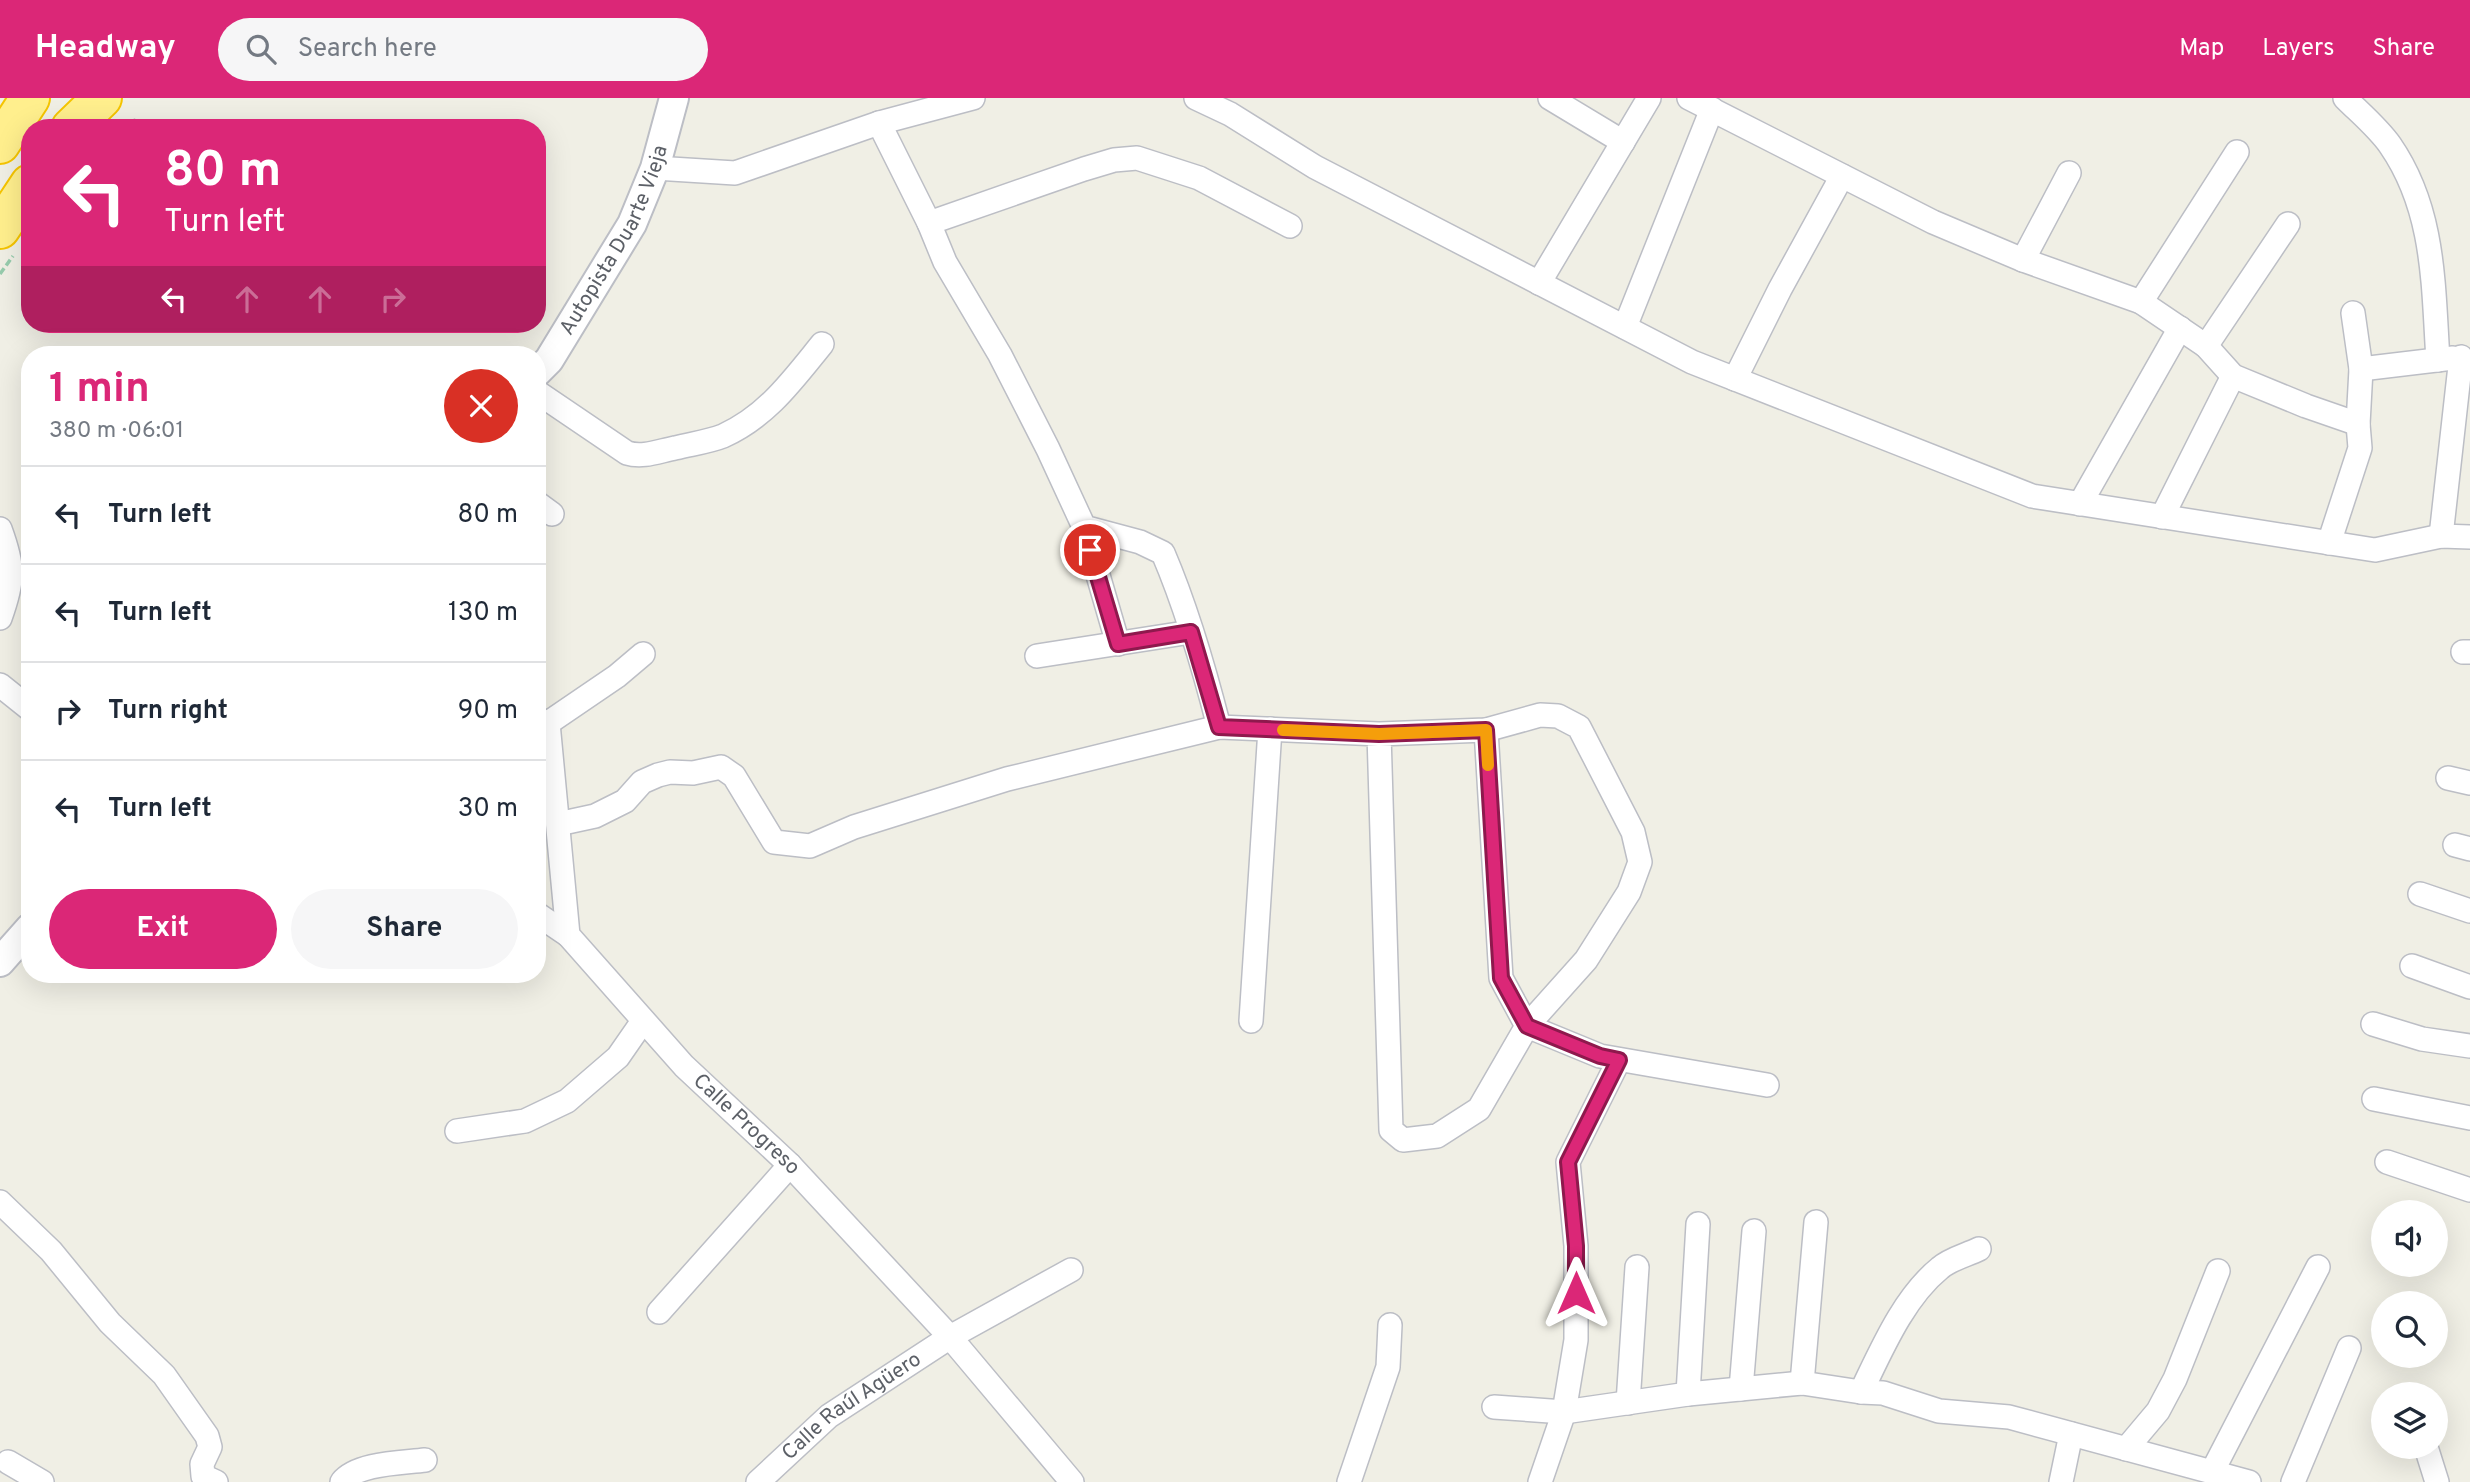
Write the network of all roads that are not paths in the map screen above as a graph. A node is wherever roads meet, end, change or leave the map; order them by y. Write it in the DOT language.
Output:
graph roads {
  1 [pos="86,98"];
  2 [pos="102,98"];
  3 [pos="674,98"];
  4 [pos="972,98"];
  5 [pos="1196,98"];
  6 [pos="1550,98"];
  7 [pos="1649,98"];
  8 [pos="1689,98"];
  9 [pos="2346,98"];
  10 [pos="25,103"];
  11 [pos="1712,109"];
  12 [pos="73,119"];
  13 [pos="78,119"];
  14 [pos="880,123"];
  15 [pos="1623,142"];
  16 [pos="0,144"];
  17 [pos="2238,152"];
  18 [pos="655,168"];
  19 [pos="2069,173"];
  20 [pos="1842,176"];
  21 [pos="21,198"];
  22 [pos="929,223"];
  23 [pos="2288,224"];
  24 [pos="1290,226"];
  25 [pos="0,229"];
  26 [pos="2022,260"];
  27 [pos="1539,283"];
  28 [pos="2141,302"];
  29 [pos="2353,313"];
  30 [pos="1625,327"];
  31 [pos="2180,328"];
  32 [pos="822,344"];
  33 [pos="2206,346"];
  34 [pos="2456,357"];
  35 [pos="546,363"];
  36 [pos="2361,369"];
  37 [pos="2233,376"];
  38 [pos="1735,379"];
  39 [pos="546,398"];
  40 [pos="2358,424"];
  41 [pos="2080,504"];
  42 [pos="2162,517"];
  43 [pos="1084,527"];
  44 [pos="0,529"];
  45 [pos="2441,536"];
  46 [pos="2470,537"];
  47 [pos="2329,543"];
  48 [pos="0,618"];
  49 [pos="1191,632"];
  50 [pos="1118,644"];
  51 [pos="643,654"];
  52 [pos="1037,656"];
  53 [pos="0,685"];
  54 [pos="21,702"];
  55 [pos="546,719"];
  56 [pos="1219,727"];
  57 [pos="1270,729"];
  58 [pos="1486,730"];
  59 [pos="1379,734"];
  60 [pos="546,747"];
  61 [pos="558,824"];
  62 [pos="2420,894"];
  63 [pos="2470,911"];
  64 [pos="546,920"];
  65 [pos="568,935"];
  66 [pos="21,938"];
  67 [pos="0,962"];
  68 [pos="2412,966"];
  69 [pos="2470,987"];
  70 [pos="643,1021"];
  71 [pos="1251,1021"];
  72 [pos="2374,1024"];
  73 [pos="1527,1026"];
  74 [pos="2470,1046"];
  75 [pos="1619,1060"];
  76 [pos="1767,1085"];
  77 [pos="2374,1099"];
  78 [pos="2470,1118"];
  79 [pos="457,1131"];
  80 [pos="2387,1162"];
  81 [pos="790,1165"];
  82 [pos="2470,1190"];
  83 [pos="0,1202"];
  84 [pos="1816,1222"];
  85 [pos="1698,1224"];
  86 [pos="1754,1231"];
  87 [pos="1979,1249"];
  88 [pos="1637,1267"];
  89 [pos="2318,1267"];
  90 [pos="1071,1270"];
  91 [pos="2218,1271"];
  92 [pos="659,1312"];
  93 [pos="1390,1325"];
  94 [pos="950,1337"];
  95 [pos="2349,1348"];
  96 [pos="1802,1383"];
  97 [pos="1741,1389"];
  98 [pos="1861,1392"];
  99 [pos="1688,1394"];
  100 [pos="1628,1403"];
  101 [pos="1494,1407"];
  102 [pos="1564,1412"];
  103 [pos="2071,1434"];
  104 [pos="2126,1448"];
  105 [pos="2430,1459"];
  106 [pos="425,1460"];
  107 [pos="8,1462"];
  108 [pos="2212,1472"];
  109 [pos="42,1482"];
  110 [pos="216,1482"];
  111 [pos="341,1482"];
  112 [pos="758,1482"];
  113 [pos="1072,1482"];
  114 [pos="1349,1482"];
  115 [pos="1540,1482"];
  116 [pos="2061,1482"];
  117 [pos="2249,1482"];
  118 [pos="2293,1482"];
  119 [pos="2437,1482"];
  1 -- 12 [label="highway"];
  2 -- 13 [label="highway"];
  3 -- 18 [label="street, Autopista Duarte Vieja"];
  4 -- 14 [label="street"];
  5 -- 27 [label="street"];
  6 -- 15 [label="street"];
  7 -- 15 [label="street"];
  8 -- 11 [label="street"];
  9 -- 34 [label="street"];
  10 -- 16 [label="highway"];
  11 -- 20 [label="street"];
  11 -- 30 [label="street"];
  14 -- 18 [label="street"];
  14 -- 22 [label="street"];
  15 -- 27 [label="street"];
  17 -- 28 [label="street"];
  18 -- 35 [label="street, Autopista Duarte Vieja"];
  19 -- 26 [label="street"];
  20 -- 26 [label="street"];
  20 -- 38 [label="street"];
  21 -- 25 [label="highway"];
  22 -- 24 [label="street"];
  22 -- 43 [label="street"];
  23 -- 33 [label="street"];
  26 -- 28 [label="street"];
  27 -- 30 [label="street"];
  28 -- 31 [label="street"];
  29 -- 36 [label="street"];
  30 -- 38 [label="street"];
  31 -- 33 [label="street"];
  31 -- 41 [label="street"];
  32 -- 39 [label="street"];
  33 -- 37 [label="street"];
  34 -- 36 [label="street"];
  34 -- 45 [label="street"];
  36 -- 40 [label="street"];
  37 -- 40 [label="street"];
  37 -- 42 [label="street"];
  38 -- 41 [label="street"];
  40 -- 47 [label="street"];
  41 -- 42 [label="street"];
  42 -- 47 [label="street"];
  43 -- 49 [label="street"];
  43 -- 50 [label="street"];
  44 -- 48 [label="street"];
  45 -- 46 [label="street"];
  45 -- 47 [label="street"];
  49 -- 50 [label="street"];
  49 -- 56 [label="street"];
  50 -- 52 [label="street"];
  51 -- 55 [label="street"];
  53 -- 54 [label="street"];
  56 -- 57 [label="street"];
  56 -- 61 [label="street"];
  57 -- 59 [label="street"];
  57 -- 71 [label="street"];
  58 -- 59 [label="street"];
  58 -- 73 [label="street"];
  58 -- 73 [label="street"];
  59 -- 73 [label="street"];
  60 -- 61 [label="street"];
  61 -- 65 [label="street"];
  62 -- 63 [label="street"];
  64 -- 65 [label="street, Calle Progreso"];
  65 -- 70 [label="street, Calle Progreso"];
  66 -- 67 [label="street"];
  68 -- 69 [label="street"];
  70 -- 79 [label="street"];
  70 -- 81 [label="street, Calle Progreso"];
  72 -- 74 [label="street"];
  73 -- 75 [label="street"];
  75 -- 76 [label="street"];
  75 -- 102 [label="street"];
  77 -- 78 [label="street"];
  80 -- 82 [label="street"];
  81 -- 92 [label="street"];
  81 -- 94 [label="street, Calle Progreso"];
  83 -- 110 [label="street"];
  84 -- 96 [label="street"];
  85 -- 99 [label="street"];
  86 -- 97 [label="street"];
  87 -- 98 [label="street"];
  88 -- 100 [label="street"];
  89 -- 108 [label="street"];
  90 -- 94 [label="street, Calle Raúl Agüero"];
  91 -- 104 [label="street"];
  93 -- 114 [label="street"];
  94 -- 112 [label="street, Calle Raúl Agüero"];
  94 -- 113 [label="street, Calle Progreso"];
  95 -- 118 [label="street"];
  96 -- 97 [label="street"];
  96 -- 98 [label="street"];
  97 -- 99 [label="street"];
  98 -- 103 [label="street"];
  99 -- 100 [label="street"];
  100 -- 102 [label="street"];
  101 -- 102 [label="street"];
  102 -- 115 [label="street"];
  103 -- 104 [label="street"];
  103 -- 116 [label="street"];
  104 -- 108 [label="street"];
  105 -- 119 [label="street"];
  106 -- 111 [label="street"];
  107 -- 109 [label="street"];
  108 -- 117 [label="street"];
}
